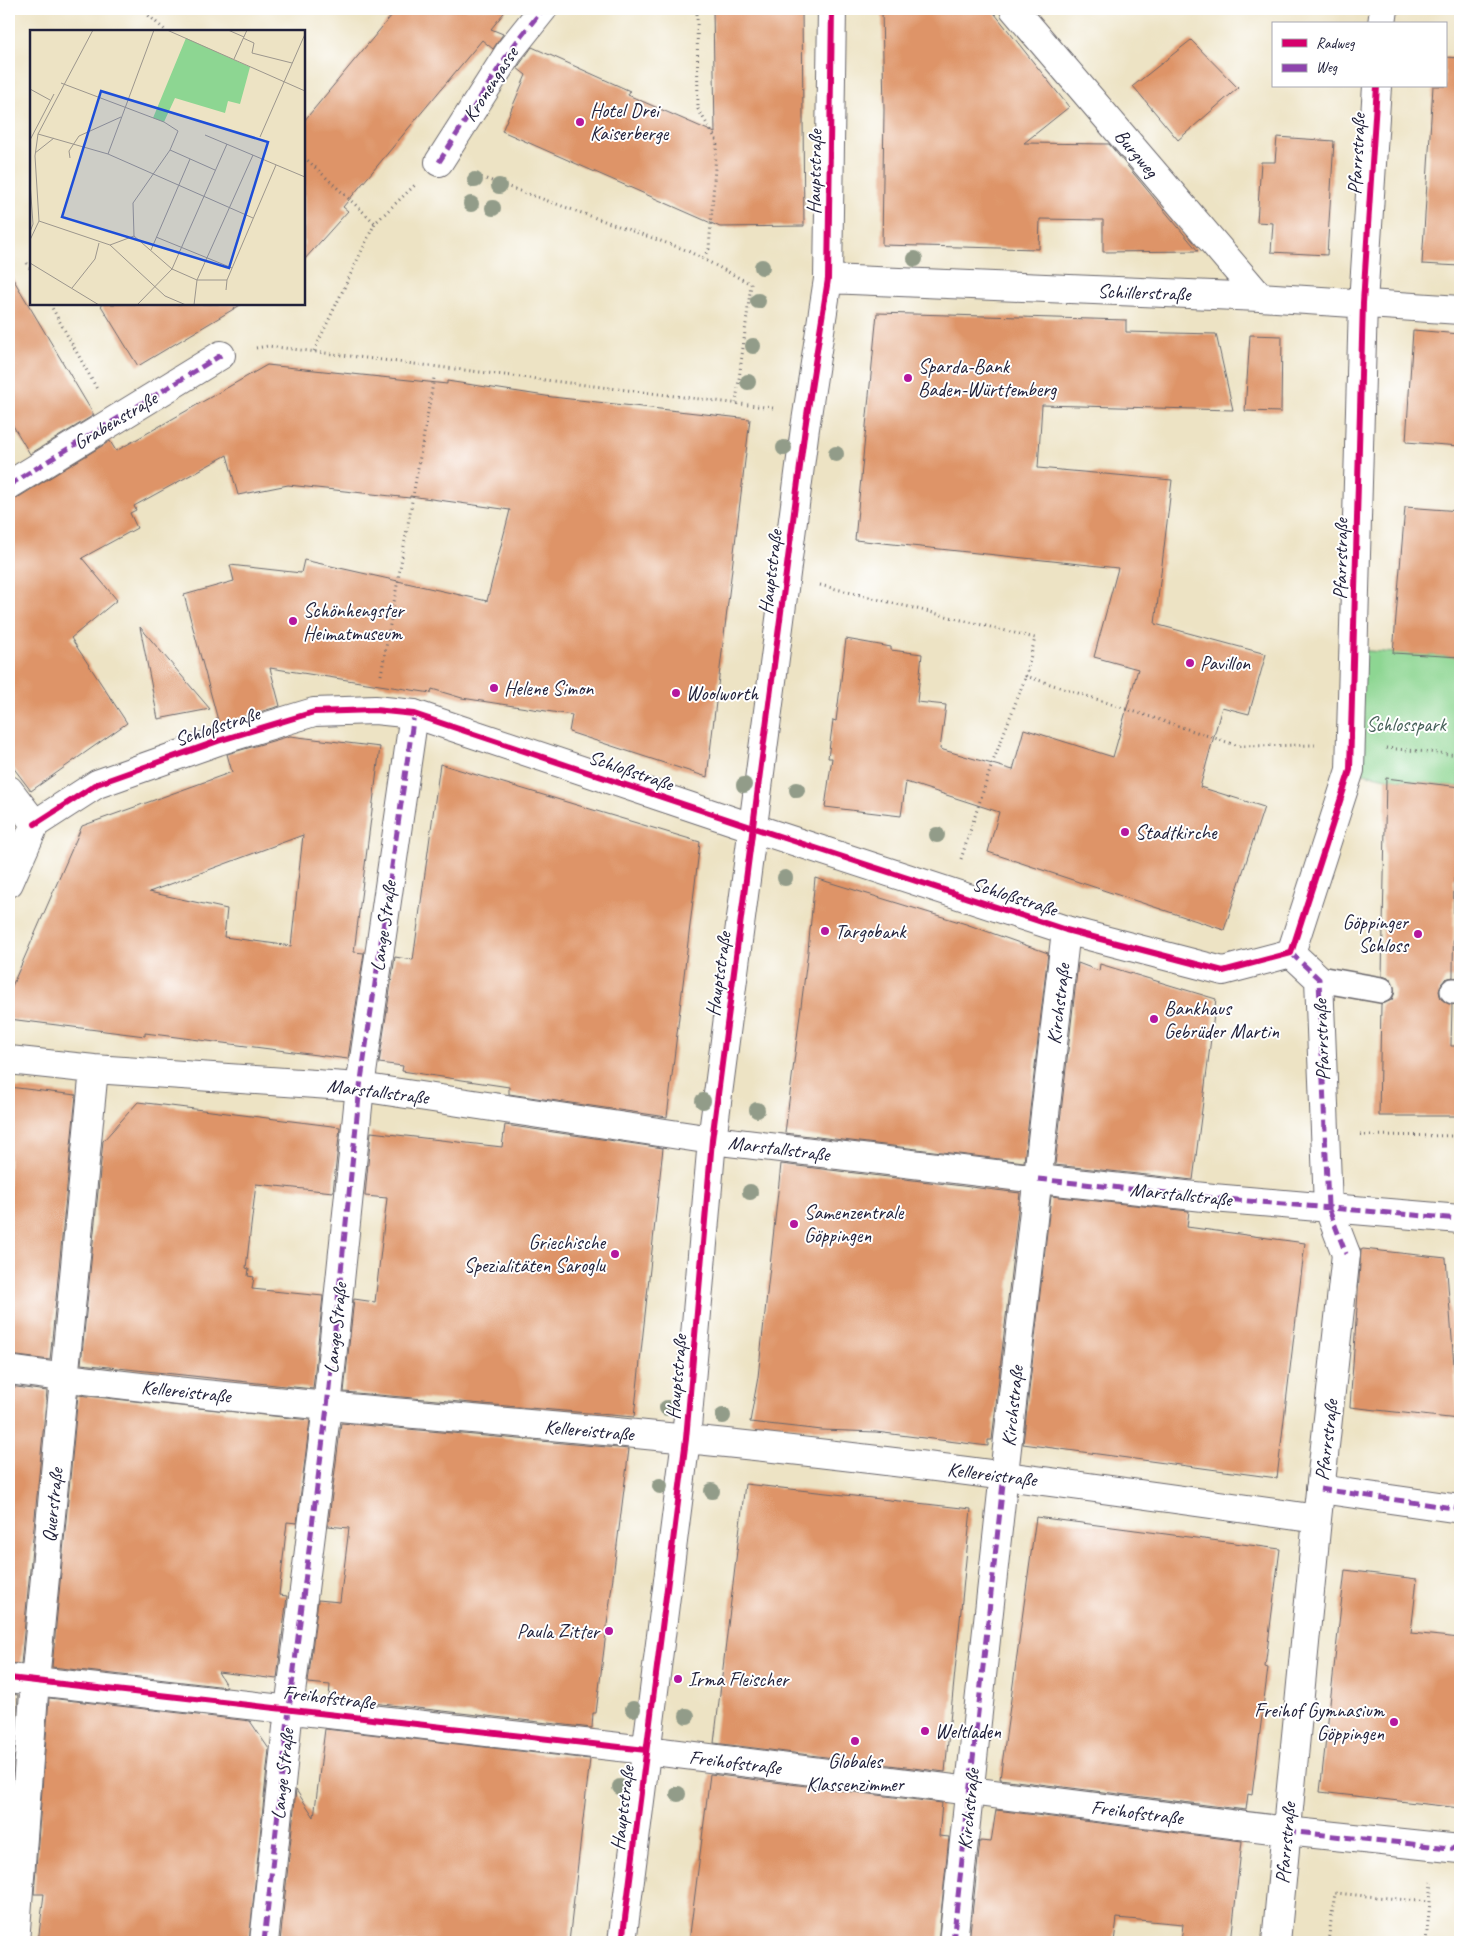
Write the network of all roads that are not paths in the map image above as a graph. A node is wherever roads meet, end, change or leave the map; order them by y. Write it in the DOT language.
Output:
graph roads {
  1 [pos="543,9"];
  2 [pos="832,9"];
  3 [pos="1014,9"];
  4 [pos="1384,9"];
  5 [pos="1382,22"];
  6 [pos="1377,88"];
  7 [pos="439,162"];
  8 [pos="828,280"];
  9 [pos="1260,297"];
  10 [pos="1363,303"];
  11 [pos="1460,310"];
  12 [pos="221,356"];
  13 [pos="9,485"];
  14 [pos="414,714"];
  15 [pos="9,790"];
  16 [pos="35,824"];
  17 [pos="754,828"];
  18 [pos="9,883"];
  19 [pos="1066,930"];
  20 [pos="1291,953"];
  21 [pos="1319,979"];
  22 [pos="1381,990"];
  23 [pos="9,1060"];
  24 [pos="94,1069"];
  25 [pos="360,1087"];
  26 [pos="712,1140"];
  27 [pos="1038,1179"];
  28 [pos="1328,1208"];
  29 [pos="1460,1219"];
  30 [pos="9,1370"];
  31 [pos="64,1378"];
  32 [pos="327,1407"];
  33 [pos="686,1439"];
  34 [pos="1004,1474"];
  35 [pos="1320,1489"];
  36 [pos="1460,1509"];
  37 [pos="1317,1519"];
  38 [pos="22,1680"];
  39 [pos="290,1709"];
  40 [pos="646,1750"];
  41 [pos="970,1792"];
  42 [pos="1286,1831"];
  43 [pos="1448,1848"];
  44 [pos="15,1942"];
  45 [pos="264,1942"];
  46 [pos="622,1942"];
  47 [pos="953,1942"];
  48 [pos="1276,1942"];
  1 -- 7 [label="street, Kronengasse"];
  2 -- 8 [label="street, Hauptstraße"];
  3 -- 9 [label="street, Burgweg"];
  4 -- 5 [label="street"];
  6 -- 10 [label="street, Pfarrstraße"];
  8 -- 9 [label="street, Schillerstraße"];
  8 -- 17 [label="street, Hauptstraße"];
  9 -- 10 [label="street, Schillerstraße"];
  10 -- 11 [label="street, Schillerstraße"];
  10 -- 20 [label="street, Pfarrstraße"];
  12 -- 13 [label="street, Grabenstraße"];
  14 -- 16 [label="street, Schloßstraße"];
  14 -- 17 [label="street, Schloßstraße"];
  14 -- 25 [label="street, Lange Straße"];
  15 -- 16 [label="street"];
  16 -- 18 [label="street"];
  17 -- 19 [label="street, Schloßstraße"];
  17 -- 26 [label="street, Hauptstraße"];
  19 -- 20 [label="street, Schloßstraße"];
  19 -- 27 [label="street, Kirchstraße"];
  20 -- 21 [label="street, Pfarrstraße"];
  21 -- 22 [label="lane"];
  21 -- 28 [label="street, Pfarrstraße"];
  23 -- 24 [label="street, Marstallstraße"];
  24 -- 25 [label="street, Marstallstraße"];
  24 -- 31 [label="street, Querstraße"];
  25 -- 26 [label="street, Marstallstraße"];
  25 -- 32 [label="street, Lange Straße"];
  26 -- 27 [label="street, Marstallstraße"];
  26 -- 33 [label="street, Hauptstraße"];
  27 -- 28 [label="street, Marstallstraße"];
  27 -- 34 [label="street, Kirchstraße"];
  28 -- 29 [label="street, Marstallstraße"];
  28 -- 35 [label="street, Pfarrstraße"];
  30 -- 31 [label="street, Kellereistraße"];
  31 -- 32 [label="street, Kellereistraße"];
  31 -- 38 [label="street, Querstraße"];
  32 -- 33 [label="street, Kellereistraße"];
  32 -- 39 [label="street, Lange Straße"];
  33 -- 34 [label="street, Kellereistraße"];
  33 -- 40 [label="street, Hauptstraße"];
  34 -- 37 [label="street, Kellereistraße"];
  34 -- 41 [label="street, Kirchstraße"];
  35 -- 36 [label="street"];
  35 -- 37 [label="street, Pfarrstraße"];
  37 -- 42 [label="street, Pfarrstraße"];
  38 -- 39 [label="street, Freihofstraße"];
  38 -- 44 [label="street, Querstraße"];
  39 -- 40 [label="street, Freihofstraße"];
  39 -- 45 [label="street, Lange Straße"];
  40 -- 41 [label="street, Freihofstraße"];
  40 -- 46 [label="street, Hauptstraße"];
  41 -- 42 [label="street, Freihofstraße"];
  41 -- 47 [label="street, Kirchstraße"];
  42 -- 43 [label="street, Freihofstraße"];
  42 -- 48 [label="street, Pfarrstraße"];
}
